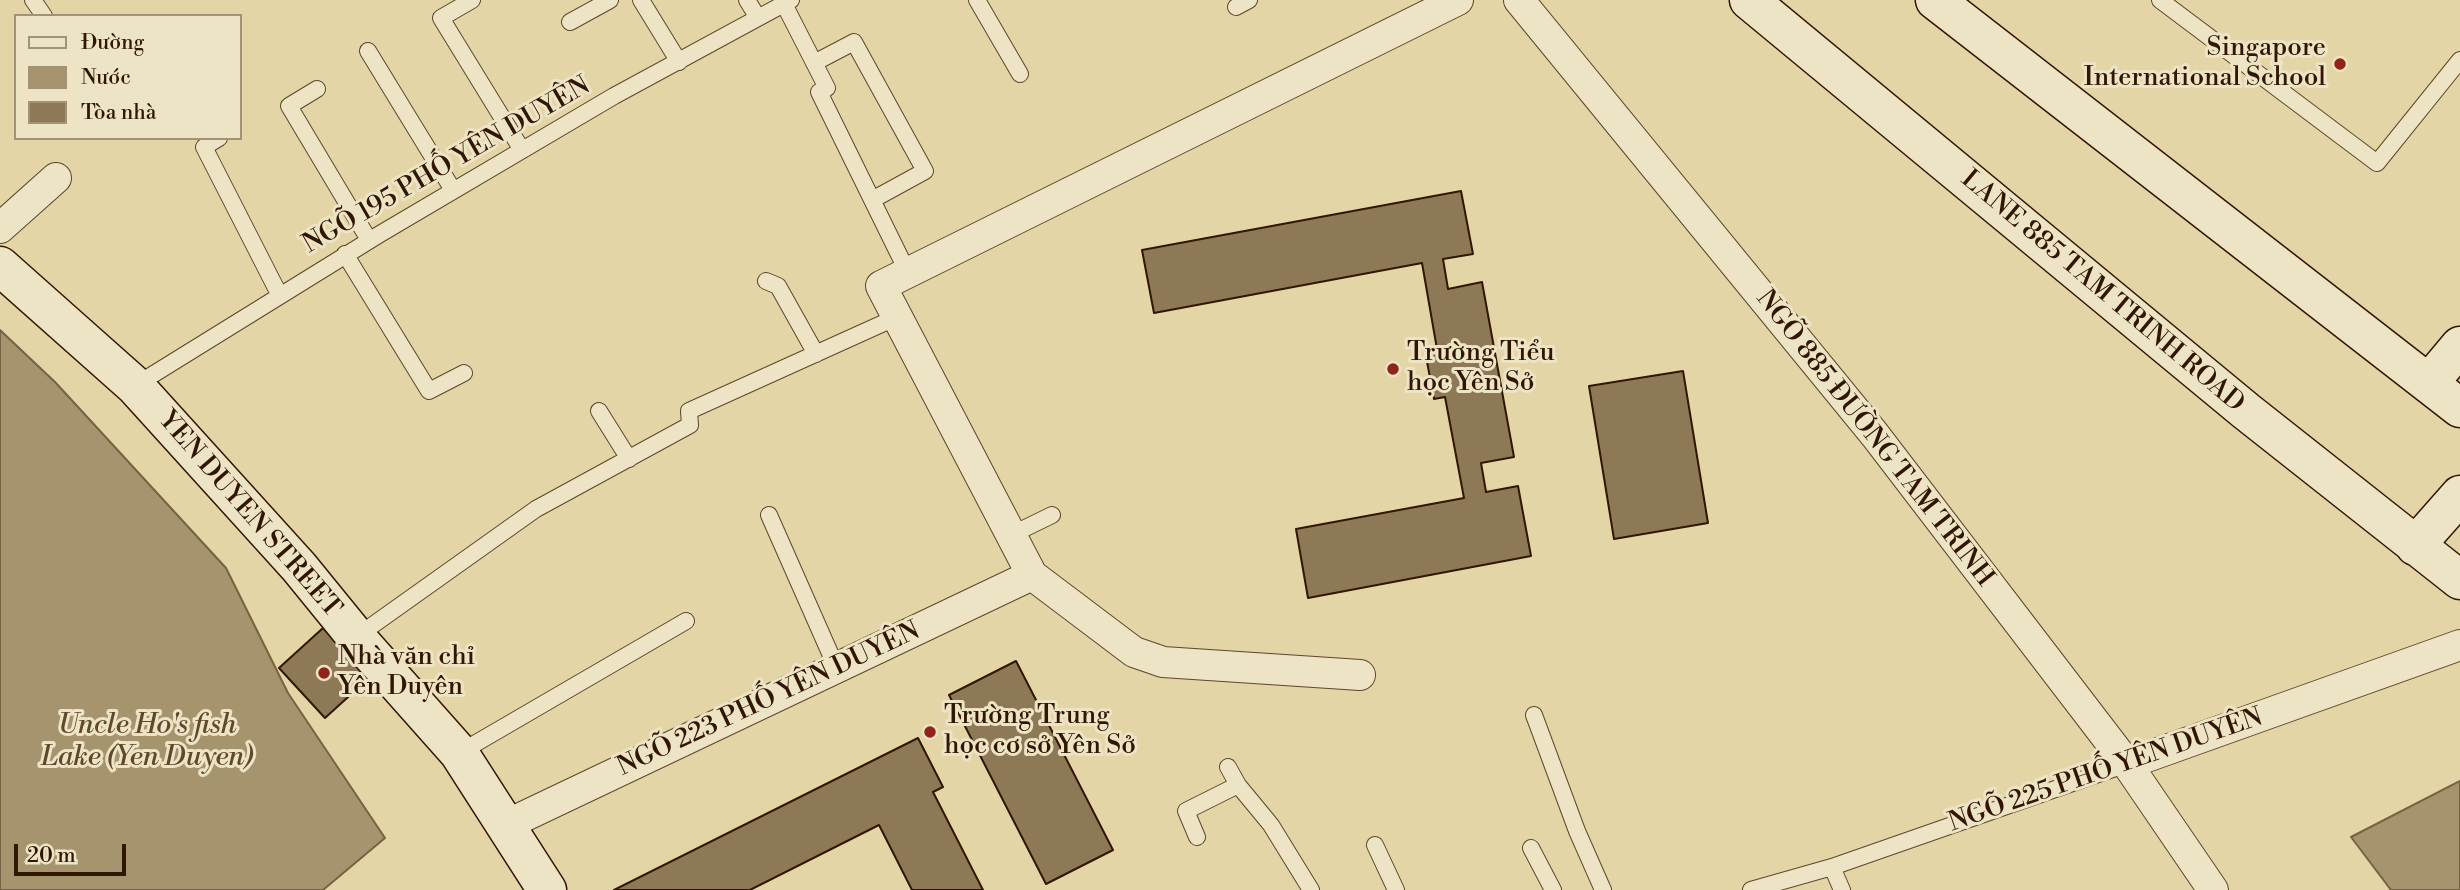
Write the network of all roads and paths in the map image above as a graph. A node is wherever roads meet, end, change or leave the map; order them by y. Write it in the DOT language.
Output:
graph roads {
  1 [pos="472,0"];
  2 [pos="610,0"];
  3 [pos="641,0"];
  4 [pos="747,0"];
  5 [pos="977,0"];
  6 [pos="1458,0"];
  7 [pos="1519,0"];
  8 [pos="1749,0"];
  9 [pos="1935,0"];
  10 [pos="2160,0"];
  11 [pos="788,2"];
  12 [pos="758,18"];
  13 [pos="570,22"];
  14 [pos="368,51"];
  15 [pos="2460,60"];
  16 [pos="679,62"];
  17 [pos="814,62"];
  18 [pos="1020,74"];
  19 [pos="317,89"];
  20 [pos="216,140"];
  21 [pos="522,150"];
  22 [pos="56,178"];
  23 [pos="453,190"];
  24 [pos="872,200"];
  25 [pos="0,228"];
  26 [pos="369,240"];
  27 [pos="345,254"];
  28 [pos="0,265"];
  29 [pos="908,273"];
  30 [pos="766,281"];
  31 [pos="279,294"];
  32 [pos="897,317"];
  33 [pos="2460,346"];
  34 [pos="816,354"];
  35 [pos="464,373"];
  36 [pos="2429,383"];
  37 [pos="135,386"];
  38 [pos="2460,408"];
  39 [pos="599,411"];
  40 [pos="629,459"];
  41 [pos="2460,495"];
  42 [pos="769,515"];
  43 [pos="1052,515"];
  44 [pos="1011,536"];
  45 [pos="2415,546"];
  46 [pos="1032,575"];
  47 [pos="2460,580"];
  48 [pos="686,621"];
  49 [pos="356,637"];
  50 [pos="2460,645"];
  51 [pos="837,668"];
  52 [pos="1360,675"];
  53 [pos="1534,715"];
  54 [pos="459,752"];
  55 [pos="2127,764"];
  56 [pos="1228,767"];
  57 [pos="1238,785"];
  58 [pos="506,825"];
  59 [pos="1198,837"];
  60 [pos="1375,845"];
  61 [pos="1531,848"];
  62 [pos="1832,867"];
  63 [pos="547,890"];
  64 [pos="1311,890"];
  65 [pos="1396,890"];
  66 [pos="1553,890"];
  67 [pos="1603,890"];
  68 [pos="1751,890"];
  69 [pos="1842,890"];
  70 [pos="2213,890"];
  1 -- 21 [label="lane"];
  2 -- 13 [label="lane"];
  3 -- 16 [label="lane"];
  4 -- 12 [label="lane"];
  5 -- 18 [label="lane"];
  6 -- 29 [label="street"];
  7 -- 55 [label="street, NGÕ 885 ĐƯỜNG TAM TRINH"];
  8 -- 45 [label="street, LANE 885 TAM TRINH ROAD"];
  9 -- 36 [label="street"];
  10 -- 15 [label="lane"];
  11 -- 12 [label="lane, NGÕ 195 PHỐ YÊN DUYÊN"];
  11 -- 17 [label="lane"];
  12 -- 16 [label="lane, NGÕ 195 PHỐ YÊN DUYÊN"];
  14 -- 23 [label="lane"];
  16 -- 21 [label="lane, NGÕ 195 PHỐ YÊN DUYÊN"];
  17 -- 24 [label="lane"];
  17 -- 24 [label="lane"];
  19 -- 26 [label="lane"];
  20 -- 31 [label="lane"];
  21 -- 23 [label="lane, NGÕ 195 PHỐ YÊN DUYÊN"];
  22 -- 25 [label="street"];
  23 -- 26 [label="lane, NGÕ 195 PHỐ YÊN DUYÊN"];
  24 -- 29 [label="lane"];
  26 -- 27 [label="lane, NGÕ 195 PHỐ YÊN DUYÊN"];
  27 -- 31 [label="lane, NGÕ 195 PHỐ YÊN DUYÊN"];
  27 -- 35 [label="lane"];
  28 -- 37 [label="street, YEN DUYEN STREET"];
  29 -- 32 [label="street"];
  30 -- 34 [label="lane"];
  31 -- 37 [label="lane, NGÕ 195 PHỐ YÊN DUYÊN"];
  32 -- 34 [label="lane"];
  32 -- 44 [label="street"];
  33 -- 36 [label="street"];
  34 -- 40 [label="lane"];
  36 -- 38 [label="street"];
  37 -- 49 [label="street, YEN DUYEN STREET"];
  39 -- 40 [label="lane"];
  40 -- 49 [label="lane"];
  41 -- 45 [label="street"];
  42 -- 51 [label="lane"];
  43 -- 44 [label="lane"];
  44 -- 46 [label="street"];
  45 -- 47 [label="street, LANE 885 TAM TRINH ROAD"];
  46 -- 51 [label="street, NGÕ 223 PHỐ YÊN DUYÊN"];
  46 -- 52 [label="street"];
  48 -- 54 [label="lane"];
  49 -- 54 [label="street, YEN DUYEN STREET"];
  50 -- 55 [label="street, NGÕ 225 PHỐ YÊN DUYÊN"];
  51 -- 58 [label="street, NGÕ 223 PHỐ YÊN DUYÊN"];
  53 -- 67 [label="lane"];
  54 -- 58 [label="street, YEN DUYEN STREET"];
  55 -- 62 [label="lane, NGÕ 225 PHỐ YÊN DUYÊN"];
  55 -- 70 [label="street, NGÕ 885 ĐƯỜNG TAM TRINH"];
  56 -- 57 [label="lane"];
  57 -- 59 [label="lane"];
  57 -- 64 [label="lane"];
  58 -- 63 [label="street, YEN DUYEN STREET"];
  60 -- 65 [label="lane"];
  61 -- 66 [label="lane"];
  62 -- 68 [label="lane, NGÕ 225 PHỐ YÊN DUYÊN"];
  62 -- 69 [label="lane"];
}
